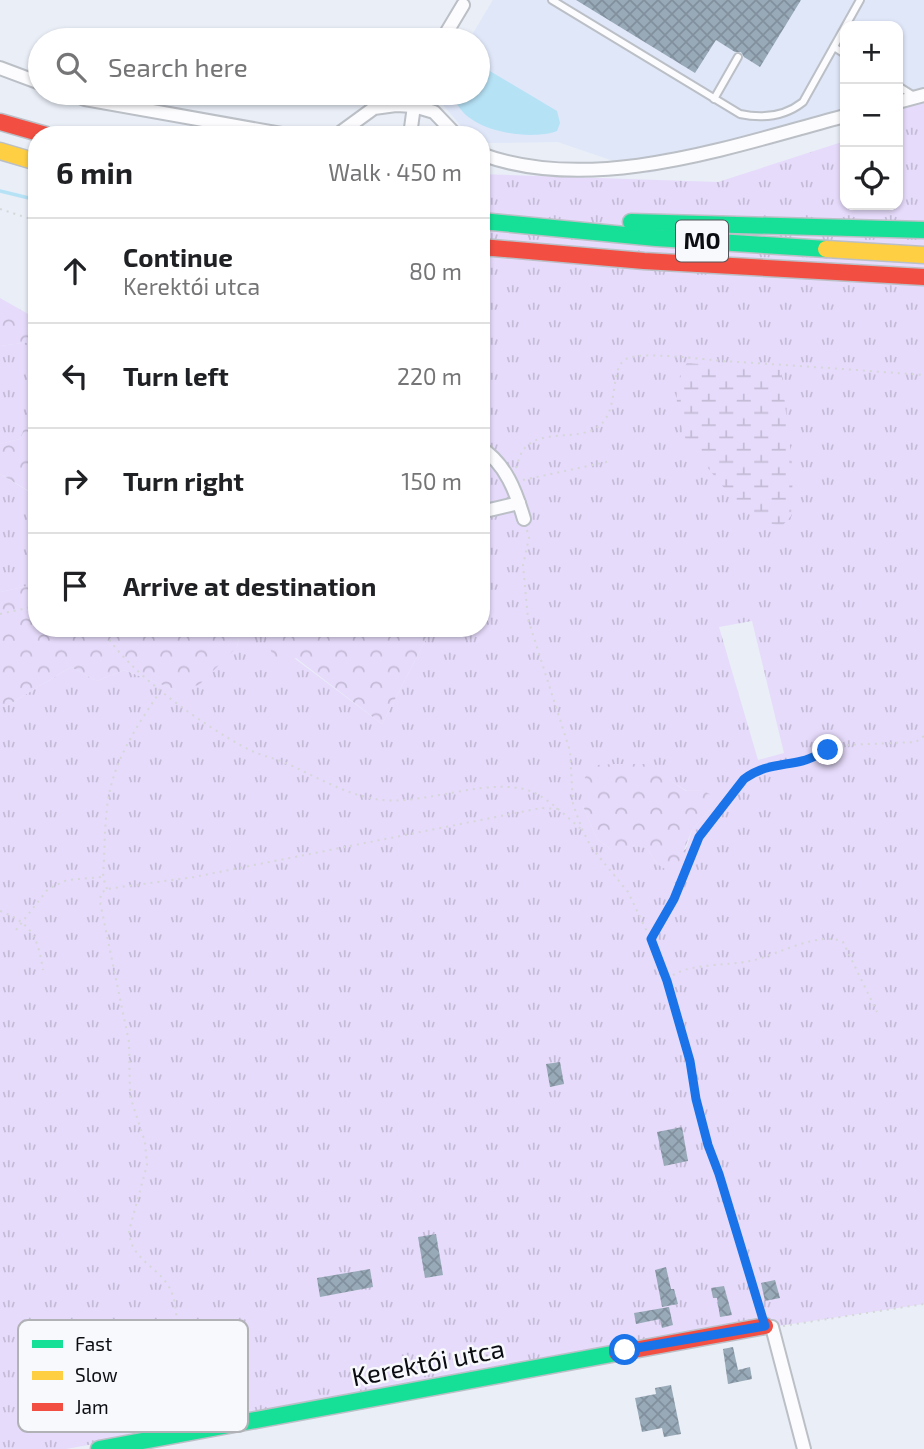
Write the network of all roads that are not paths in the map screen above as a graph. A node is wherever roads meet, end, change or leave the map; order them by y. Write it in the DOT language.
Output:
graph roads {
  1 [pos="552,0"];
  2 [pos="860,0"];
  3 [pos="463,5"];
  4 [pos="449,28"];
  5 [pos="834,47"];
  6 [pos="840,51"];
  7 [pos="738,57"];
  8 [pos="0,68"];
  9 [pos="28,78"];
  10 [pos="903,88"];
  11 [pos="920,96"];
  12 [pos="713,99"];
  13 [pos="903,101"];
  14 [pos="119,105"];
  15 [pos="385,105"];
  16 [pos="385,105"];
  17 [pos="414,106"];
  18 [pos="840,117"];
  19 [pos="0,122"];
  20 [pos="236,126"];
  21 [pos="349,126"];
  22 [pos="411,126"];
  23 [pos="447,126"];
  24 [pos="28,130"];
  25 [pos="0,151"];
  26 [pos="490,156"];
  27 [pos="28,159"];
  28 [pos="490,214"];
  29 [pos="490,223"];
  30 [pos="924,230"];
  31 [pos="490,248"];
  32 [pos="924,255"];
  33 [pos="924,277"];
  34 [pos="490,455"];
  35 [pos="519,503"];
  36 [pos="490,510"];
  37 [pos="524,519"];
  38 [pos="769,1326"];
  39 [pos="248,1422"];
  40 [pos="195,1432"];
  41 [pos="99,1449"];
  42 [pos="804,1449"];
  1 -- 12 [label="lane"];
  2 -- 5 [label="lane"];
  3 -- 4 [label="street"];
  5 -- 6 [label="lane"];
  5 -- 12 [label="lane"];
  7 -- 12 [label="lane"];
  8 -- 9 [label="street"];
  10 -- 11 [label="lane"];
  11 -- 13 [label="street"];
  14 -- 20 [label="street"];
  15 -- 17 [label="street"];
  16 -- 21 [label="street"];
  17 -- 22 [label="street"];
  17 -- 23 [label="street"];
  18 -- 26 [label="street"];
  19 -- 24 [label="main road"];
  25 -- 27 [label="main road"];
  28 -- 30 [label="main road"];
  29 -- 32 [label="main road, M0"];
  31 -- 33 [label="main road, M0"];
  34 -- 35 [label="street"];
  35 -- 36 [label="street"];
  35 -- 37 [label="street"];
  38 -- 39 [label="main road, Kerektói utca"];
  38 -- 42 [label="street"];
  40 -- 41 [label="main road, Kerektói utca"];
}
